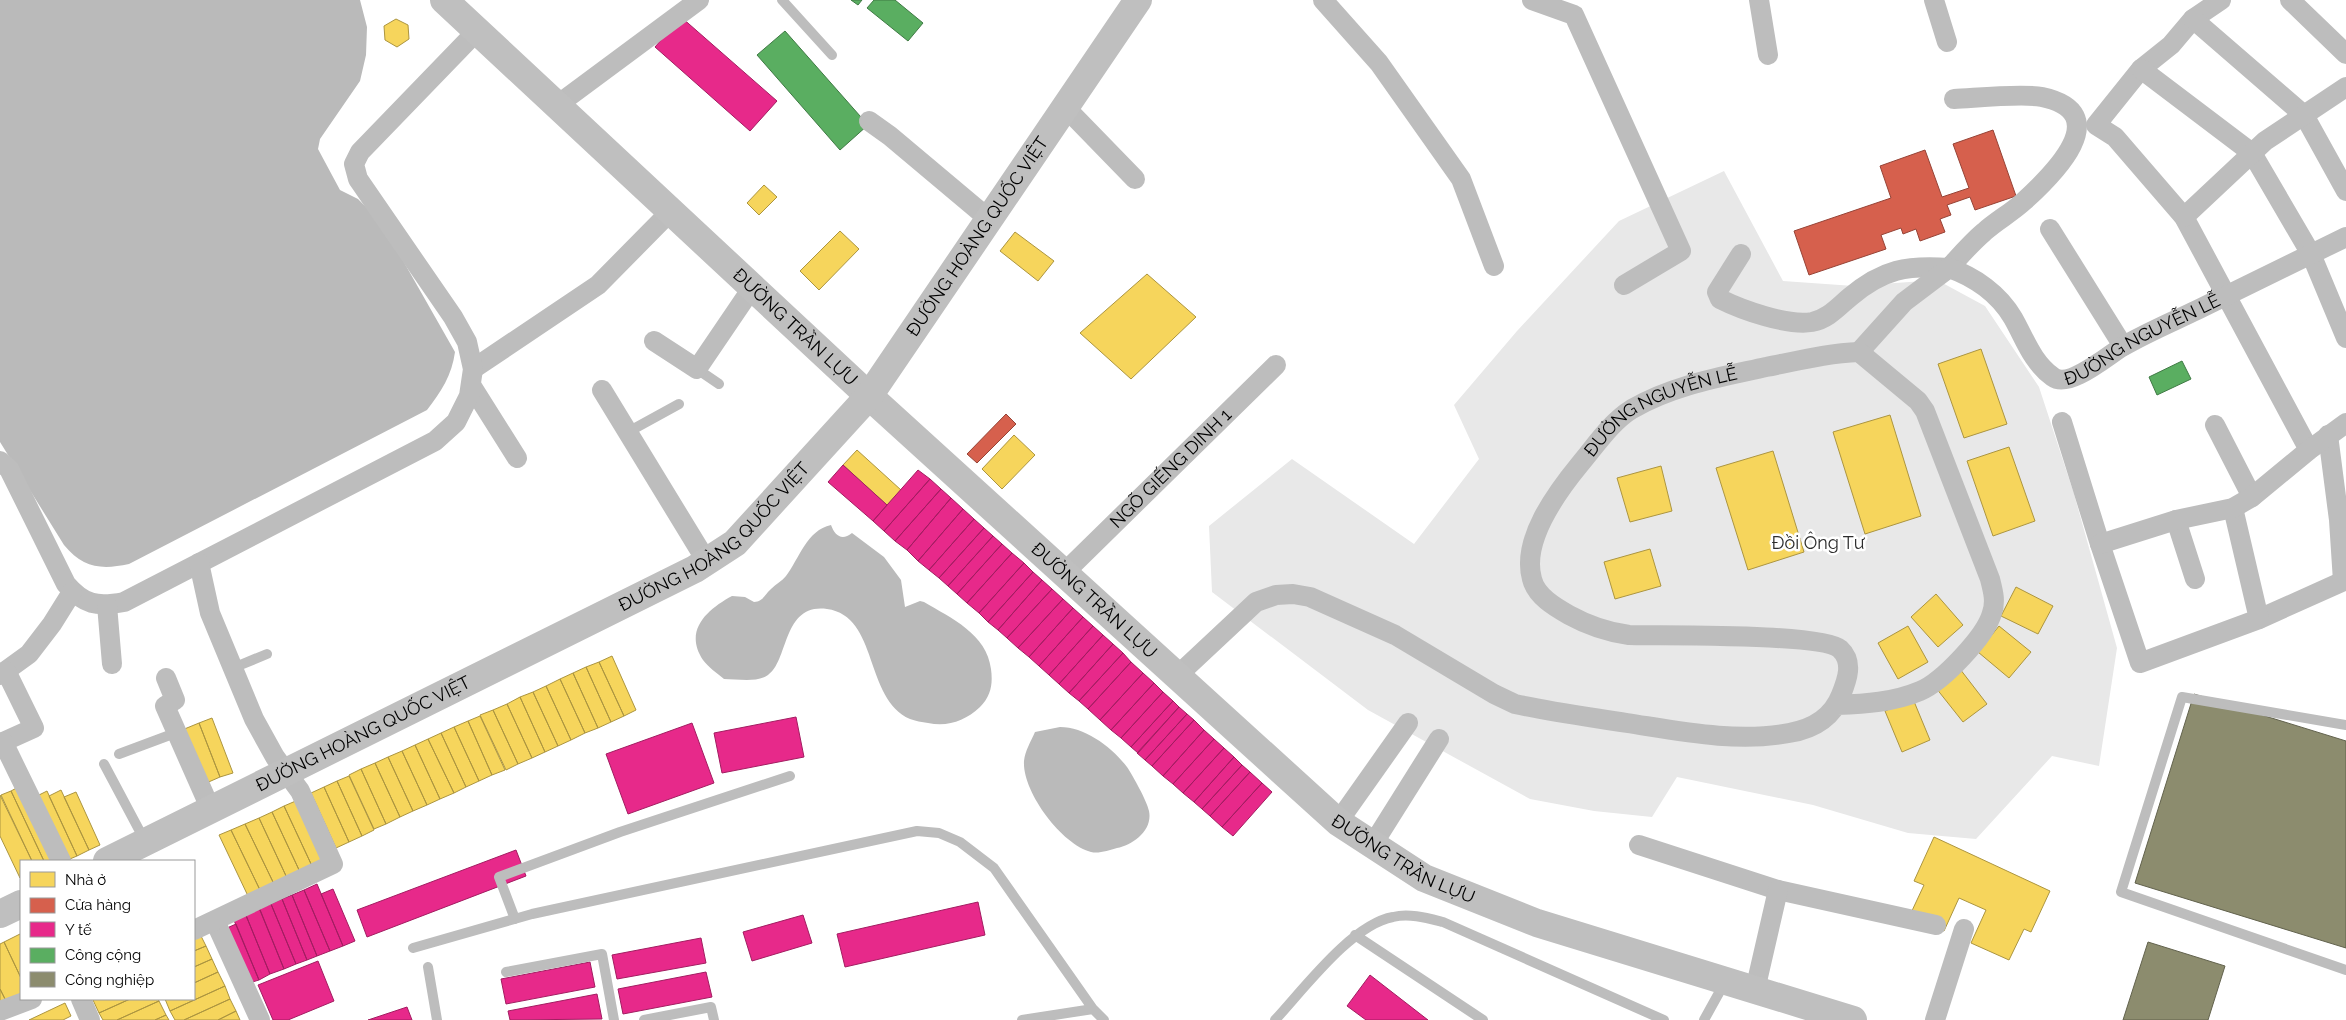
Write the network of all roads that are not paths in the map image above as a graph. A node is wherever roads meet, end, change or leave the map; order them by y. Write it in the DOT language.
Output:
graph roads {
  1 [pos="444,0"];
  2 [pos="699,0"];
  3 [pos="782,0"];
  4 [pos="1138,0"];
  5 [pos="1324,0"];
  6 [pos="1532,0"];
  7 [pos="1759,0"];
  8 [pos="1934,0"];
  9 [pos="2221,0"];
  10 [pos="2290,0"];
  11 [pos="2193,19"];
  12 [pos="477,31"];
  13 [pos="1947,42"];
  14 [pos="1768,54"];
  15 [pos="2346,54"];
  16 [pos="832,55"];
  17 [pos="2141,69"];
  18 [pos="2346,87"];
  19 [pos="1954,99"];
  20 [pos="556,106"];
  21 [pos="1065,107"];
  22 [pos="2304,115"];
  23 [pos="869,121"];
  24 [pos="2252,153"];
  25 [pos="1135,179"];
  26 [pos="2346,191"];
  27 [pos="670,212"];
  28 [pos="2184,216"];
  29 [pos="990,220"];
  30 [pos="2050,229"];
  31 [pos="2346,237"];
  32 [pos="1741,254"];
  33 [pos="2311,254"];
  34 [pos="1494,266"];
  35 [pos="1949,268"];
  36 [pos="1624,285"];
  37 [pos="752,288"];
  38 [pos="2227,296"];
  39 [pos="2346,338"];
  40 [pos="654,340"];
  41 [pos="2123,346"];
  42 [pos="1859,352"];
  43 [pos="1276,365"];
  44 [pos="697,369"];
  45 [pos="472,377"];
  46 [pos="719,384"];
  47 [pos="602,390"];
  48 [pos="869,396"];
  49 [pos="679,404"];
  50 [pos="2062,422"];
  51 [pos="2346,423"];
  52 [pos="2215,425"];
  53 [pos="628,432"];
  54 [pos="2328,435"];
  55 [pos="2309,450"];
  56 [pos="517,458"];
  57 [pos="0,461"];
  58 [pos="2252,497"];
  59 [pos="2233,508"];
  60 [pos="2176,520"];
  61 [pos="2100,544"];
  62 [pos="707,562"];
  63 [pos="199,563"];
  64 [pos="1065,572"];
  65 [pos="2195,579"];
  66 [pos="2345,581"];
  67 [pos="72,592"];
  68 [pos="107,605"];
  69 [pos="2259,619"];
  70 [pos="267,654"];
  71 [pos="112,664"];
  72 [pos="233,668"];
  73 [pos="3,673"];
  74 [pos="1178,675"];
  75 [pos="166,678"];
  76 [pos="1837,705"];
  77 [pos="1408,723"];
  78 [pos="2346,725"];
  79 [pos="178,732"];
  80 [pos="1439,739"];
  81 [pos="2,743"];
  82 [pos="119,754"];
  83 [pos="104,764"];
  84 [pos="288,772"];
  85 [pos="790,776"];
  86 [pos="211,810"];
  87 [pos="1338,822"];
  88 [pos="146,842"];
  89 [pos="1373,844"];
  90 [pos="1639,845"];
  91 [pos="60,860"];
  92 [pos="109,860"];
  93 [pos="1778,890"];
  94 [pos="20,904"];
  95 [pos="0,914"];
  96 [pos="515,919"];
  97 [pos="215,920"];
  98 [pos="1936,925"];
  99 [pos="1964,929"];
  100 [pos="195,930"];
  101 [pos="1355,935"];
  102 [pos="413,948"];
  103 [pos="428,967"];
  104 [pos="2346,970"];
  105 [pos="506,972"];
  106 [pos="1725,981"];
  107 [pos="1755,990"];
  108 [pos="30,1000"];
  109 [pos="81,1000"];
  110 [pos="1093,1009"];
  111 [pos="0,1012"];
  112 [pos="1064,1017"];
  113 [pos="90,1020"];
  114 [pos="260,1020"];
  115 [pos="437,1020"];
  116 [pos="614,1020"];
  117 [pos="644,1020"];
  118 [pos="714,1020"];
  119 [pos="1022,1020"];
  120 [pos="1104,1020"];
  121 [pos="1275,1020"];
  122 [pos="1483,1020"];
  123 [pos="1664,1020"];
  124 [pos="1704,1020"];
  125 [pos="1853,1020"];
  126 [pos="1935,1020"];
  1 -- 12 [label="main road, ĐƯỜNG TRẦN LỰU"];
  2 -- 20 [label="street"];
  3 -- 16 [label="lane"];
  4 -- 21 [label="main road, ĐƯỜNG HOÀNG QUỐC VIỆT"];
  5 -- 34 [label="street"];
  6 -- 36 [label="street"];
  7 -- 14 [label="street"];
  8 -- 13 [label="street"];
  9 -- 11 [label="street"];
  10 -- 15 [label="street"];
  11 -- 17 [label="street"];
  11 -- 22 [label="street"];
  12 -- 20 [label="main road, ĐƯỜNG TRẦN LỰU"];
  12 -- 45 [label="street"];
  17 -- 24 [label="street"];
  17 -- 28 [label="street"];
  18 -- 22 [label="street"];
  19 -- 35 [label="street"];
  20 -- 27 [label="main road, ĐƯỜNG TRẦN LỰU"];
  21 -- 25 [label="street"];
  21 -- 29 [label="main road, ĐƯỜNG HOÀNG QUỐC VIỆT"];
  22 -- 24 [label="street"];
  22 -- 26 [label="street"];
  23 -- 29 [label="street"];
  24 -- 28 [label="street"];
  24 -- 33 [label="street"];
  27 -- 37 [label="main road, ĐƯỜNG TRẦN LỰU"];
  27 -- 45 [label="street"];
  28 -- 38 [label="street"];
  29 -- 48 [label="main road, ĐƯỜNG HOÀNG QUỐC VIỆT"];
  30 -- 41 [label="street"];
  31 -- 33 [label="street, ĐƯỜNG NGUYỄN LỄ"];
  32 -- 35 [label="street"];
  33 -- 38 [label="street, ĐƯỜNG NGUYỄN LỄ"];
  33 -- 39 [label="street"];
  35 -- 41 [label="street, ĐƯỜNG NGUYỄN LỄ"];
  35 -- 42 [label="street"];
  37 -- 44 [label="street"];
  37 -- 48 [label="main road, ĐƯỜNG TRẦN LỰU"];
  38 -- 41 [label="street, ĐƯỜNG NGUYỄN LỄ"];
  38 -- 55 [label="street"];
  40 -- 44 [label="street"];
  42 -- 76 [label="street"];
  42 -- 76 [label="street, ĐƯỜNG NGUYỄN LỄ"];
  43 -- 64 [label="street, NGÕ GIẾNG DINH 1"];
  44 -- 46 [label="lane"];
  45 -- 56 [label="street"];
  45 -- 63 [label="street"];
  47 -- 53 [label="street"];
  48 -- 62 [label="main road, ĐƯỜNG HOÀNG QUỐC VIỆT"];
  48 -- 64 [label="main road, ĐƯỜNG TRẦN LỰU"];
  49 -- 53 [label="lane"];
  50 -- 61 [label="street"];
  51 -- 54 [label="street"];
  52 -- 58 [label="street"];
  53 -- 62 [label="street"];
  54 -- 55 [label="street"];
  54 -- 66 [label="street"];
  55 -- 58 [label="street"];
  57 -- 67 [label="street"];
  58 -- 59 [label="street"];
  59 -- 60 [label="street"];
  59 -- 69 [label="street"];
  60 -- 61 [label="street"];
  60 -- 65 [label="street"];
  61 -- 69 [label="street"];
  62 -- 84 [label="main road, ĐƯỜNG HOÀNG QUỐC VIỆT"];
  63 -- 68 [label="street"];
  63 -- 72 [label="street"];
  64 -- 74 [label="main road, ĐƯỜNG TRẦN LỰU"];
  66 -- 69 [label="street"];
  67 -- 68 [label="street"];
  67 -- 73 [label="street"];
  68 -- 71 [label="street"];
  70 -- 72 [label="lane"];
  72 -- 84 [label="street"];
  73 -- 81 [label="street"];
  74 -- 76 [label="street"];
  74 -- 87 [label="main road, ĐƯỜNG TRẦN LỰU"];
  75 -- 79 [label="street"];
  77 -- 87 [label="street"];
  78 -- 104 [label="lane"];
  79 -- 82 [label="lane"];
  79 -- 86 [label="street"];
  80 -- 89 [label="street"];
  81 -- 91 [label="street"];
  83 -- 88 [label="lane"];
  84 -- 86 [label="main road, ĐƯỜNG HOÀNG QUỐC VIỆT"];
  84 -- 97 [label="street"];
  85 -- 96 [label="lane"];
  86 -- 88 [label="main road, ĐƯỜNG HOÀNG QUỐC VIỆT"];
  87 -- 89 [label="main road, ĐƯỜNG TRẦN LỰU"];
  88 -- 92 [label="main road, ĐƯỜNG HOÀNG QUỐC VIỆT"];
  89 -- 106 [label="main road, ĐƯỜNG TRẦN LỰU"];
  90 -- 93 [label="street"];
  93 -- 98 [label="street"];
  93 -- 107 [label="street"];
  94 -- 95 [label="main road"];
  96 -- 102 [label="lane"];
  96 -- 110 [label="lane"];
  97 -- 100 [label="street"];
  97 -- 114 [label="street"];
  99 -- 126 [label="street"];
  101 -- 121 [label="lane"];
  101 -- 122 [label="lane"];
  101 -- 123 [label="lane"];
  103 -- 115 [label="lane"];
  105 -- 116 [label="lane"];
  106 -- 107 [label="main road, ĐƯỜNG TRẦN LỰU"];
  106 -- 124 [label="lane"];
  107 -- 125 [label="main road, ĐƯỜNG TRẦN LỰU"];
  108 -- 111 [label="street"];
  109 -- 113 [label="street"];
  110 -- 112 [label="lane"];
  110 -- 120 [label="lane"];
  112 -- 119 [label="lane"];
  117 -- 118 [label="lane"];
}
